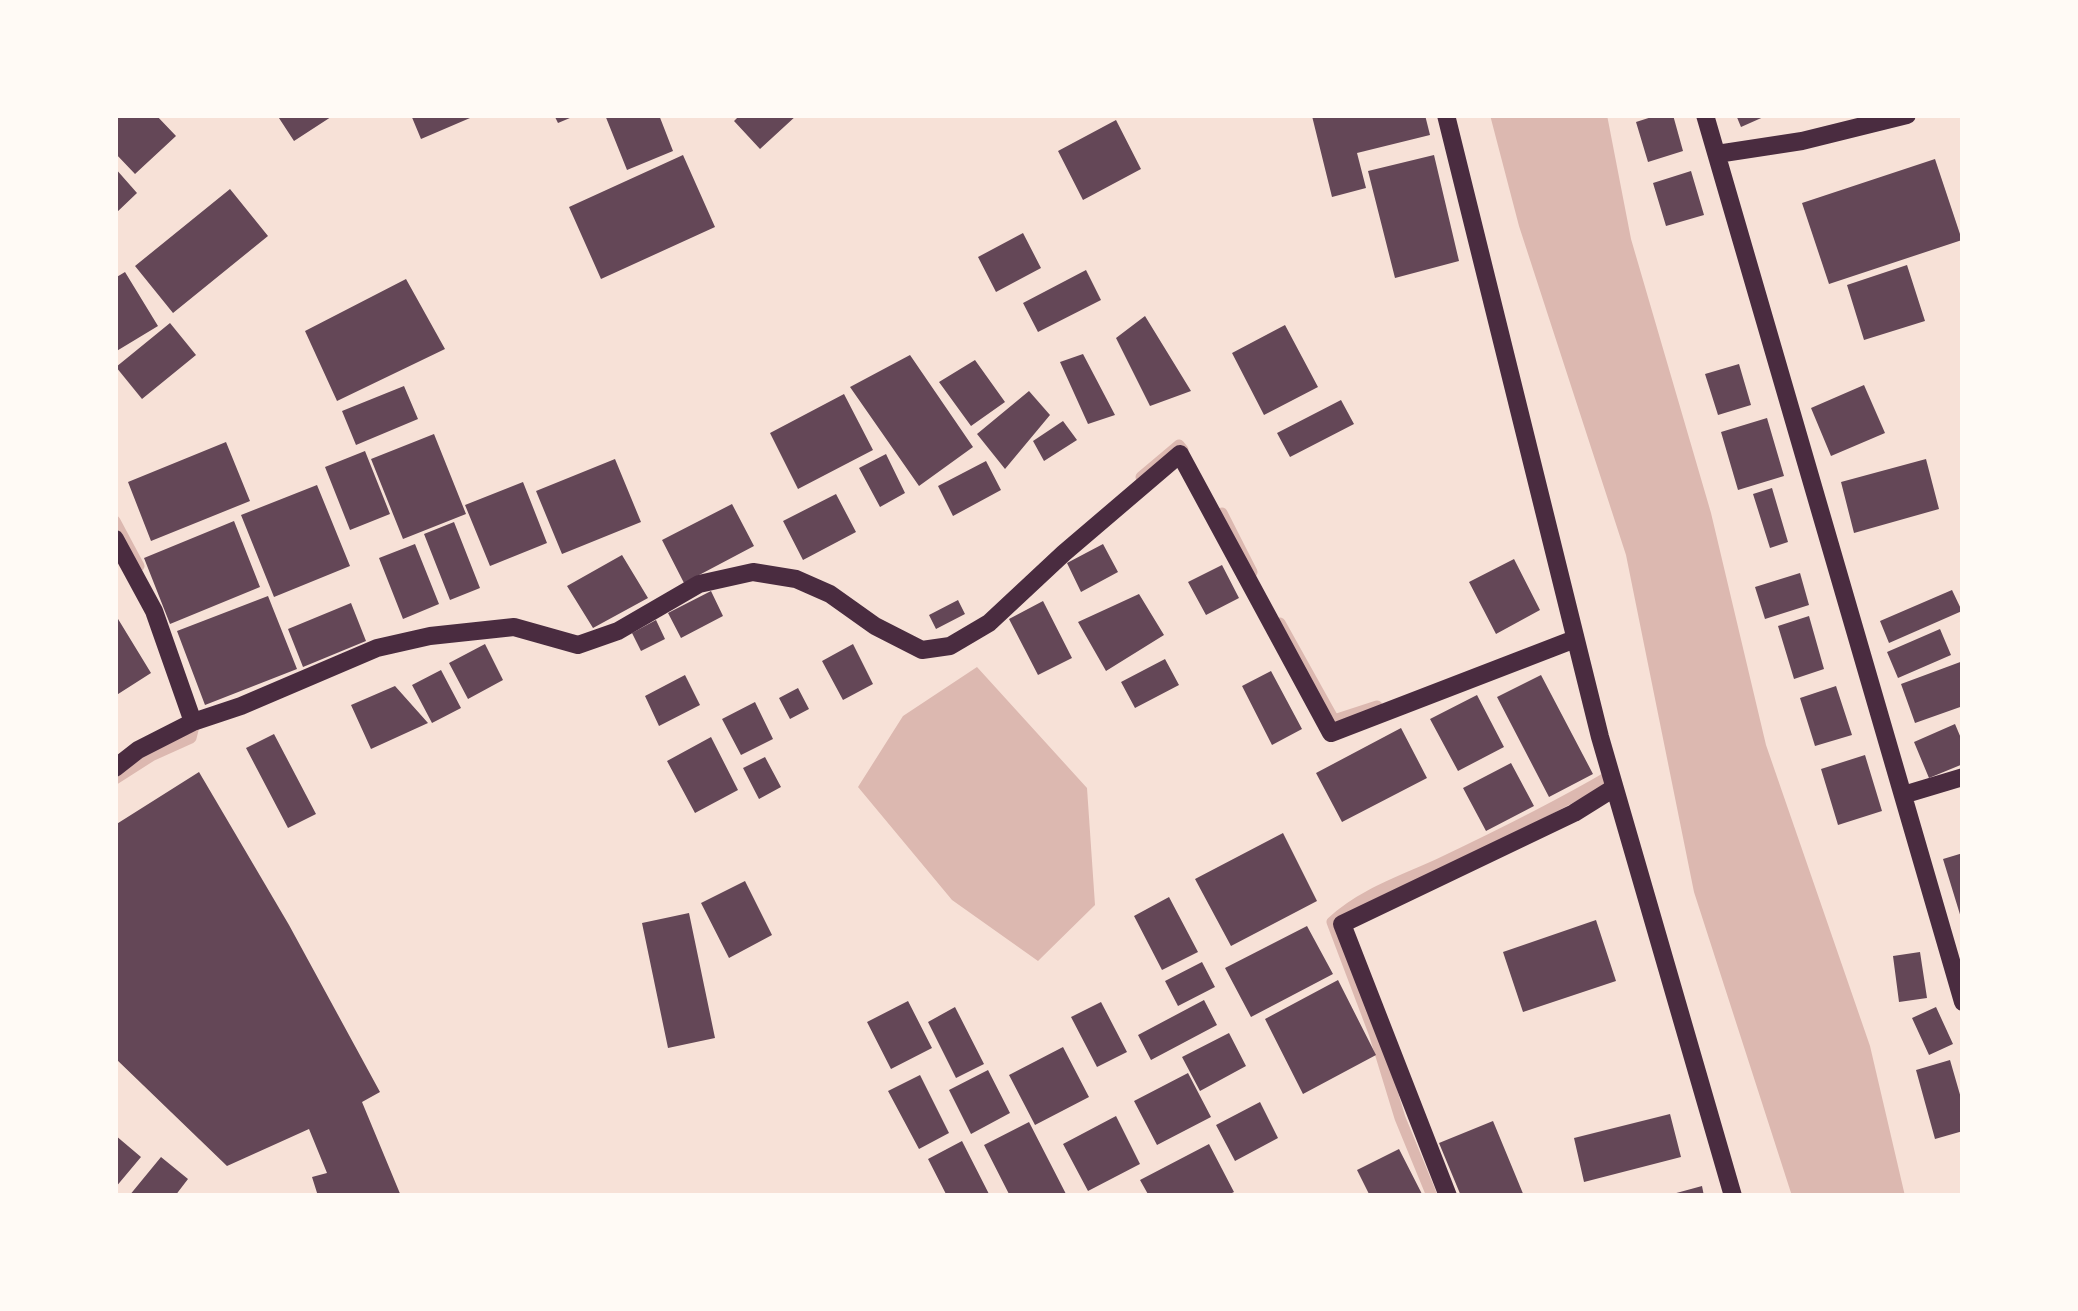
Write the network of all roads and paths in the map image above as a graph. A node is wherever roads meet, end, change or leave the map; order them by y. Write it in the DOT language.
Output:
graph roads {
  1 [pos="1446,115"];
  2 [pos="1706,115"];
  3 [pos="1907,115"];
  4 [pos="1716,154"];
  5 [pos="115,539"];
  6 [pos="1575,639"];
  7 [pos="193,722"];
  8 [pos="115,768"];
  9 [pos="1963,777"];
  10 [pos="1614,788"];
  11 [pos="1902,795"];
  12 [pos="1963,1002"];
  13 [pos="1448,1196"];
  14 [pos="1734,1196"];
  1 -- 6 [label="street"];
  2 -- 4 [label="street"];
  3 -- 4 [label="street"];
  4 -- 11 [label="street"];
  5 -- 7 [label="street"];
  6 -- 7 [label="street"];
  6 -- 10 [label="street"];
  7 -- 8 [label="street"];
  9 -- 11 [label="street"];
  10 -- 13 [label="street"];
  10 -- 14 [label="street"];
  11 -- 12 [label="street"];
}
